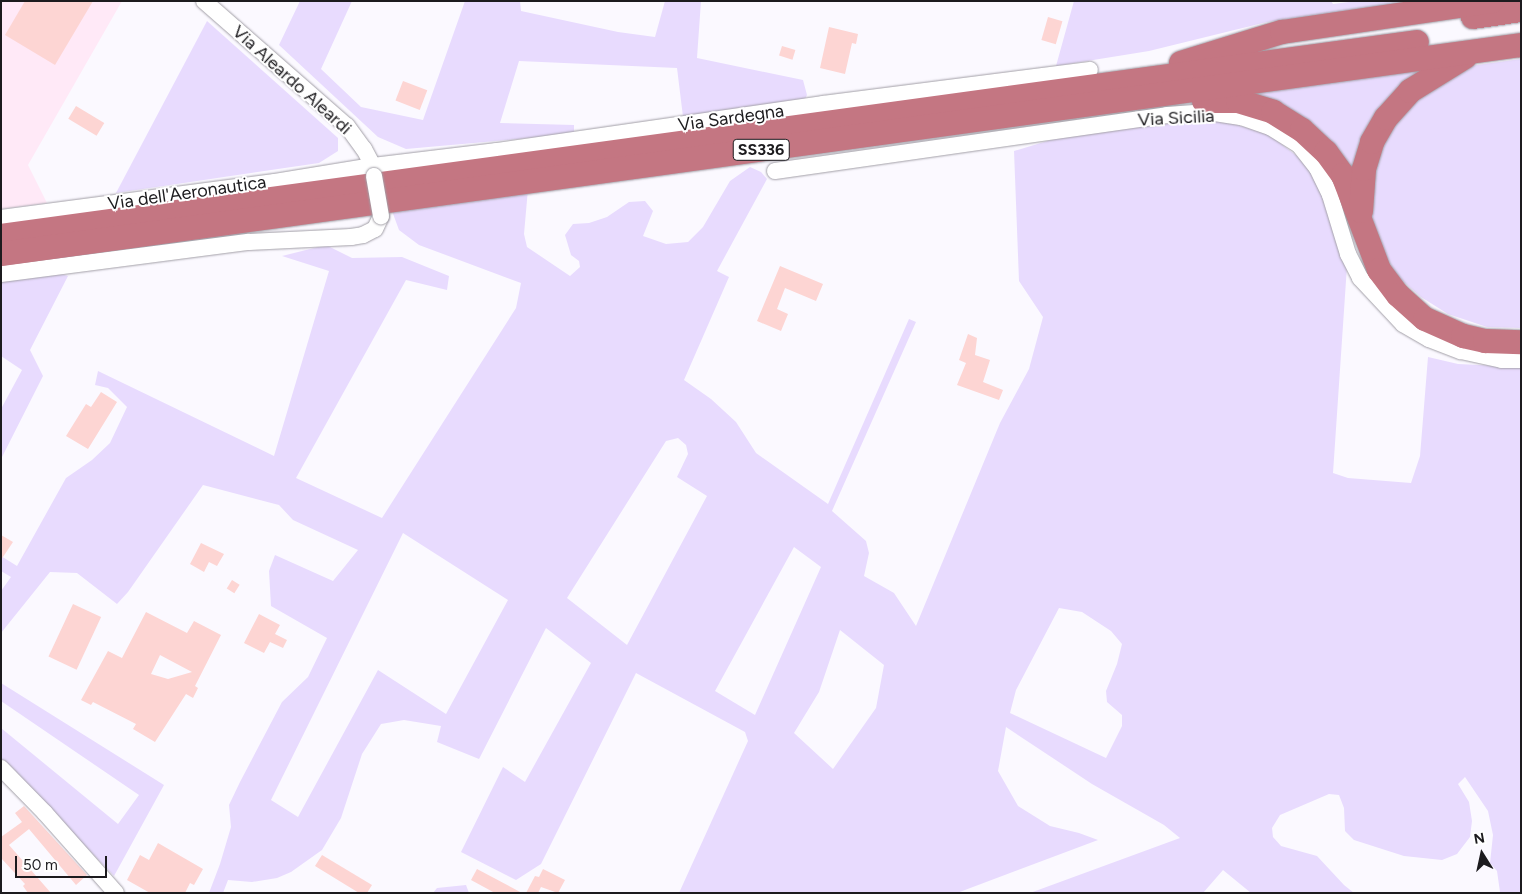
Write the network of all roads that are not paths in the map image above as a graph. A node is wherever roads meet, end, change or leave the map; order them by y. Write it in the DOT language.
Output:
graph roads {
  1 [pos="204,1"];
  2 [pos="1492,1"];
  3 [pos="1521,10"];
  4 [pos="1521,28"];
  5 [pos="1521,45"];
  6 [pos="1476,51"];
  7 [pos="1179,63"];
  8 [pos="1090,70"];
  9 [pos="1118,92"];
  10 [pos="374,171"];
  11 [pos="775,171"];
  12 [pos="1,218"];
  13 [pos="1364,230"];
  14 [pos="1,236"];
  15 [pos="1,254"];
  16 [pos="1,274"];
  17 [pos="1521,342"];
  18 [pos="1521,360"];
  19 [pos="1,768"];
  20 [pos="116,893"];
  1 -- 10 [label="street, Via Aleardo Aleardi"];
  2 -- 7 [label="highway"];
  3 -- 7 [label="highway"];
  4 -- 9 [label="highway, SS336"];
  5 -- 6 [label="highway, SS336"];
  6 -- 9 [label="highway, SS336"];
  6 -- 13 [label="highway"];
  7 -- 9 [label="highway"];
  8 -- 10 [label="street, Via Sardegna"];
  9 -- 13 [label="highway"];
  9 -- 14 [label="highway, SS336"];
  9 -- 15 [label="highway, SS336"];
  10 -- 12 [label="street, Via dell'Aeronautica"];
  10 -- 16 [label="street, bridge"];
  11 -- 18 [label="street, Via Sicilia"];
  13 -- 17 [label="highway"];
  19 -- 20 [label="street"];
}
